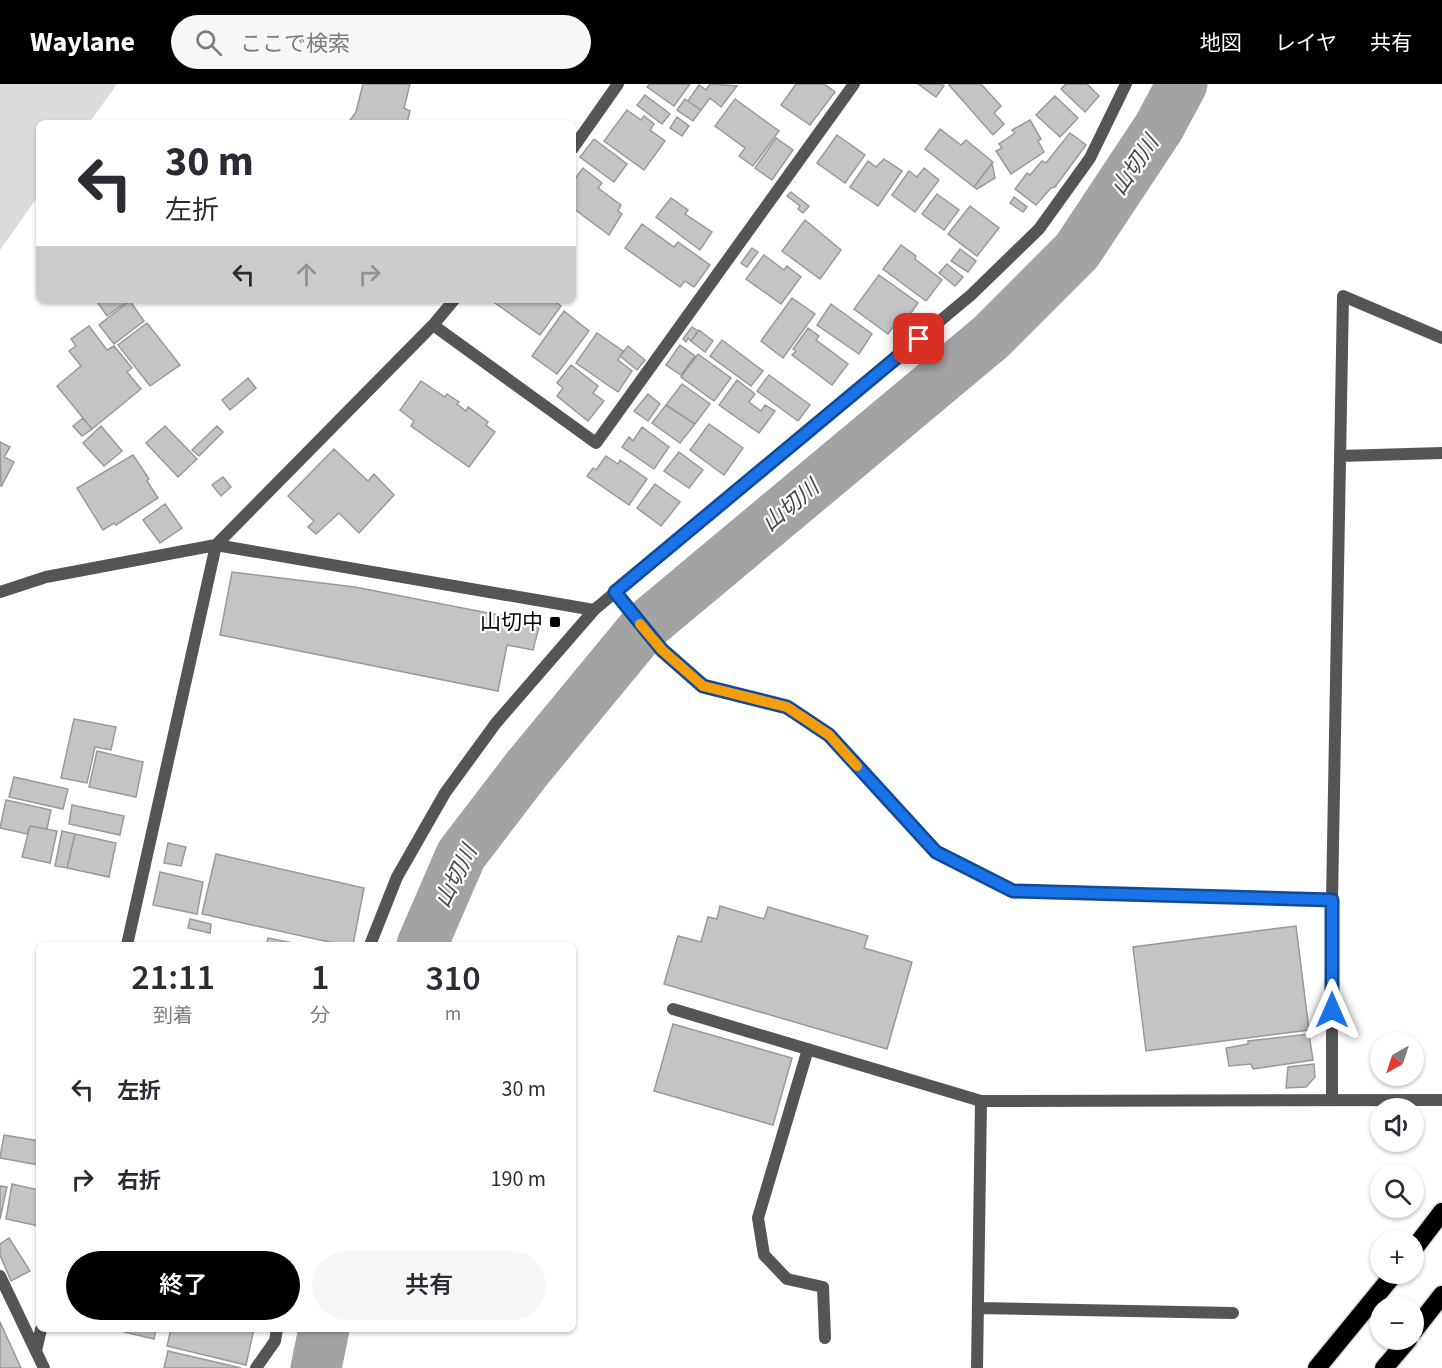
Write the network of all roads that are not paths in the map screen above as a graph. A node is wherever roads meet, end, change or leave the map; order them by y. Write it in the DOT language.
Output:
graph roads {
  1 [pos="618,84"];
  2 [pos="854,84"];
  3 [pos="1126,84"];
  4 [pos="576,144"];
  5 [pos="451,303"];
  6 [pos="433,325"];
  7 [pos="1442,338"];
  8 [pos="1442,453"];
  9 [pos="1340,456"];
  10 [pos="216,545"];
  11 [pos="0,592"];
  12 [pos="615,592"];
  13 [pos="594,610"];
  14 [pos="1332,900"];
  15 [pos="128,942"];
  16 [pos="371,942"];
  17 [pos="673,1009"];
  18 [pos="808,1049"];
  19 [pos="1332,1098"];
  20 [pos="1442,1100"];
  21 [pos="981,1101"];
  22 [pos="1442,1212"];
  23 [pos="1424,1236"];
  24 [pos="0,1276"];
  25 [pos="1386,1284"];
  26 [pos="1442,1295"];
  27 [pos="979,1308"];
  28 [pos="1233,1313"];
  29 [pos="1424,1318"];
  30 [pos="40,1332"];
  31 [pos="276,1332"];
  32 [pos="825,1338"];
  33 [pos="1399,1350"];
  34 [pos="36,1351"];
  35 [pos="44,1368"];
  36 [pos="256,1368"];
  37 [pos="977,1368"];
  38 [pos="1317,1368"];
  39 [pos="1384,1368"];
  1 -- 4 [label="street"];
  2 -- 6 [label="street"];
  3 -- 12 [label="street"];
  5 -- 6 [label="street"];
  6 -- 10 [label="street"];
  7 -- 9 [label="street"];
  8 -- 9 [label="street"];
  9 -- 14 [label="street"];
  10 -- 11 [label="street"];
  10 -- 13 [label="street"];
  10 -- 15 [label="street"];
  12 -- 13 [label="street"];
  12 -- 14 [label="street"];
  13 -- 16 [label="street"];
  14 -- 19 [label="street"];
  17 -- 18 [label="street"];
  18 -- 21 [label="street"];
  18 -- 32 [label="street"];
  19 -- 20 [label="street"];
  19 -- 21 [label="street"];
  21 -- 27 [label="street"];
  22 -- 23 [label="highway"];
  24 -- 34 [label="street"];
  25 -- 38 [label="highway"];
  26 -- 29 [label="highway"];
  27 -- 28 [label="street"];
  27 -- 37 [label="street"];
  30 -- 34 [label="street"];
  31 -- 36 [label="street"];
  33 -- 39 [label="highway"];
  34 -- 35 [label="street"];
}
